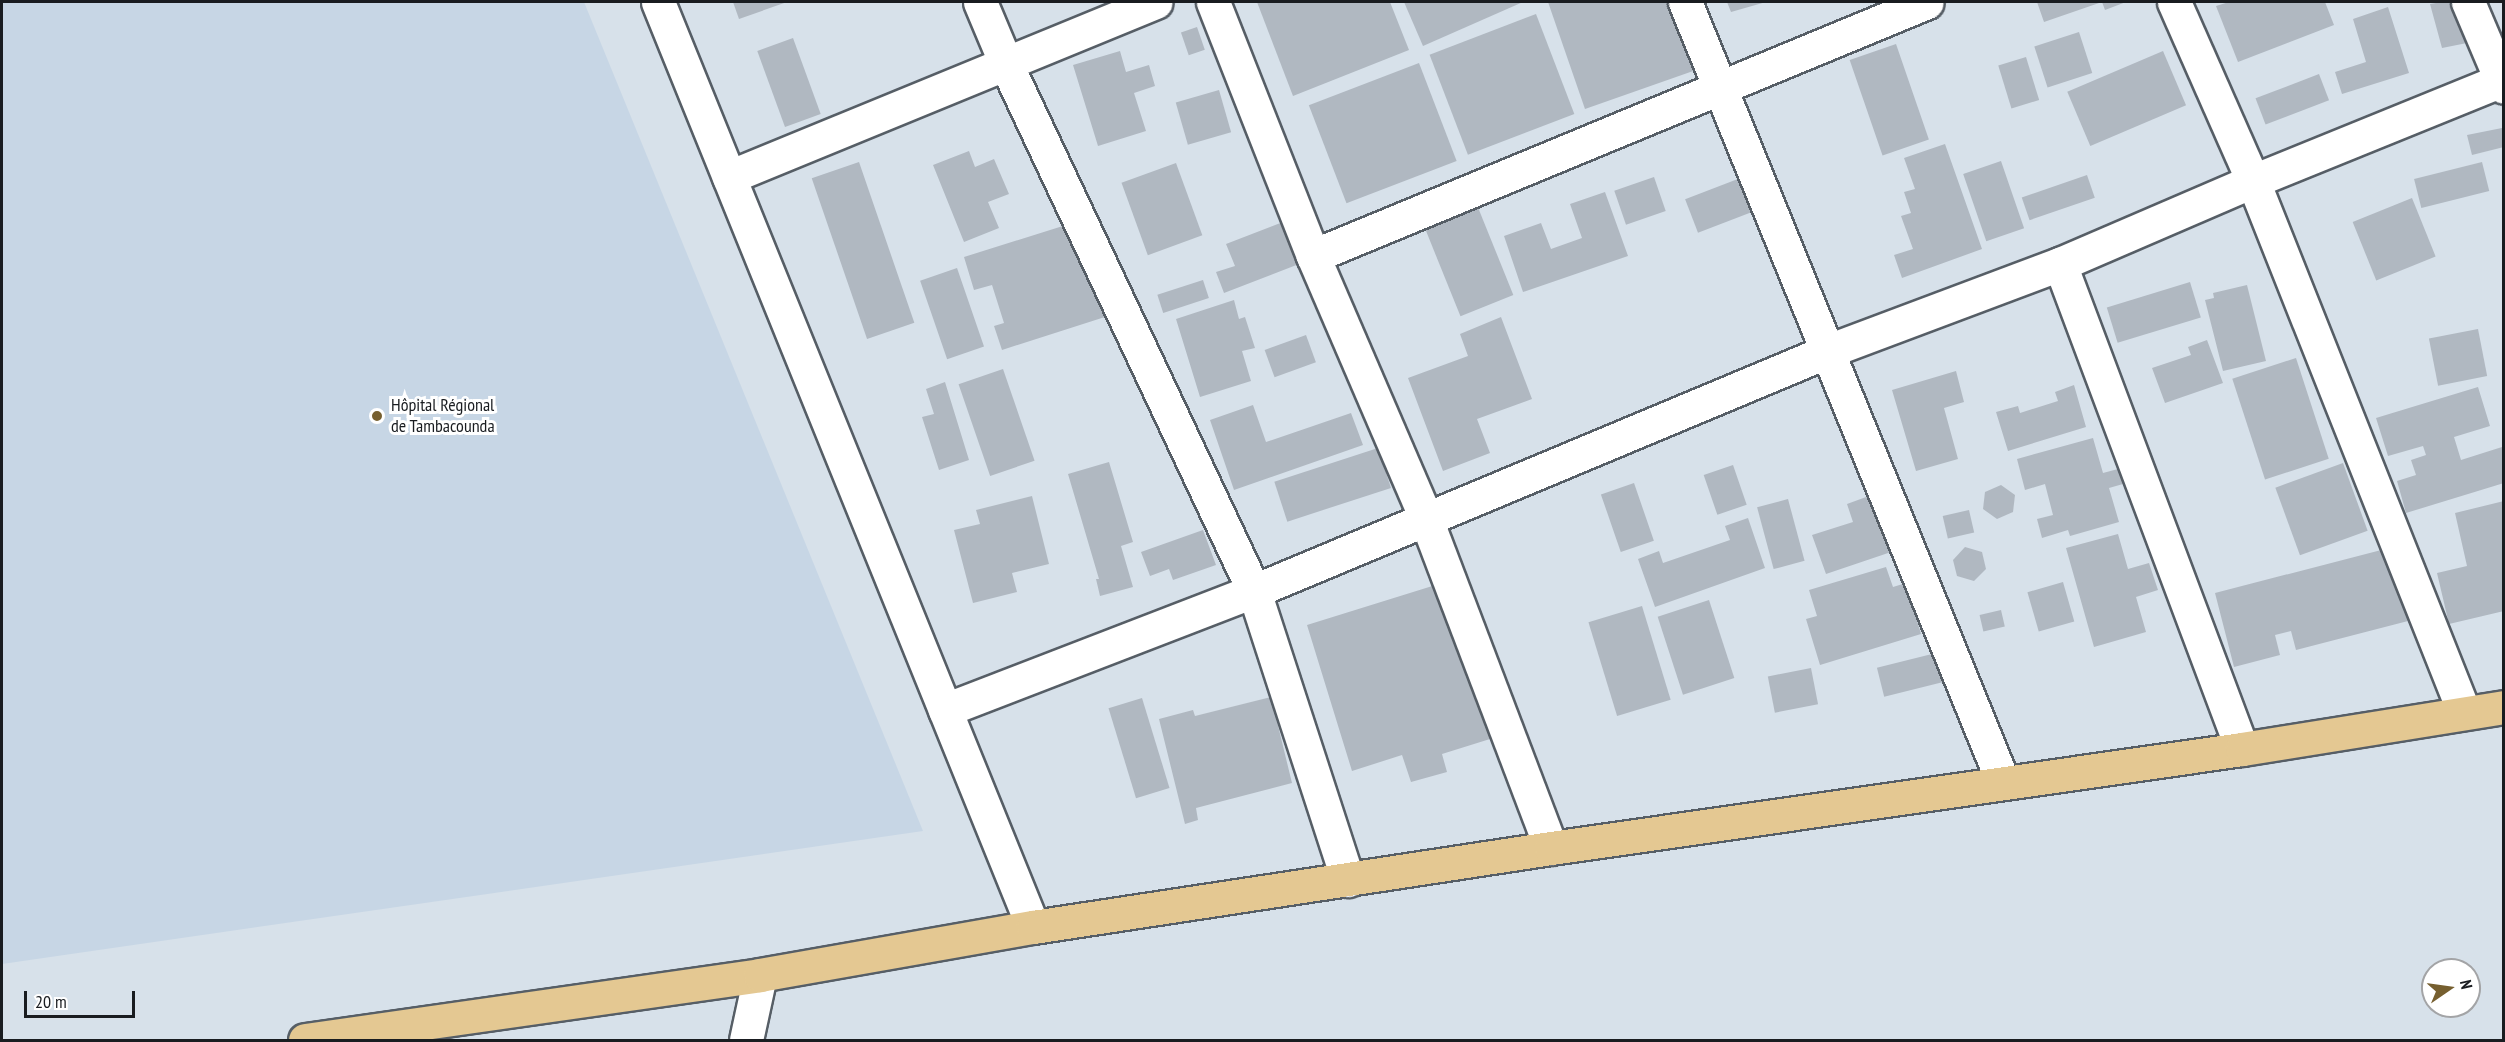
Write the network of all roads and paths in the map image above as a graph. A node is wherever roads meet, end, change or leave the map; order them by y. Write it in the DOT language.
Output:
graph roads {
  1 [pos="658,2"];
  2 [pos="980,2"];
  3 [pos="1155,2"];
  4 [pos="1213,2"];
  5 [pos="1685,2"];
  6 [pos="1927,2"];
  7 [pos="2174,2"];
  8 [pos="2468,2"];
  9 [pos="1006,64"];
  10 [pos="2502,82"];
  11 [pos="1720,86"];
  12 [pos="729,177"];
  13 [pos="2253,181"];
  14 [pos="1313,256"];
  15 [pos="2060,264"];
  16 [pos="1828,351"];
  17 [pos="1426,519"];
  18 [pos="1254,591"];
  19 [pos="2504,706"];
  20 [pos="945,710"];
  21 [pos="2464,712"];
  22 [pos="2242,748"];
  23 [pos="2003,782"];
  24 [pos="1551,848"];
  25 [pos="1348,880"];
  26 [pos="1033,927"];
  27 [pos="760,975"];
  28 [pos="305,1041"];
  29 [pos="746,1041"];
  1 -- 12 [label="street"];
  2 -- 9 [label="street"];
  3 -- 9 [label="street"];
  4 -- 14 [label="street"];
  5 -- 11 [label="street"];
  6 -- 11 [label="street"];
  7 -- 13 [label="street"];
  8 -- 10 [label="street"];
  9 -- 12 [label="street"];
  9 -- 18 [label="street"];
  10 -- 13 [label="street"];
  11 -- 14 [label="street"];
  11 -- 16 [label="street"];
  12 -- 20 [label="street"];
  13 -- 15 [label="street"];
  13 -- 21 [label="street"];
  14 -- 17 [label="street"];
  15 -- 16 [label="street"];
  15 -- 22 [label="street"];
  16 -- 17 [label="street"];
  16 -- 23 [label="street"];
  17 -- 18 [label="street"];
  17 -- 24 [label="street"];
  18 -- 20 [label="street"];
  18 -- 25 [label="street"];
  19 -- 21 [label="highway"];
  20 -- 26 [label="street"];
  21 -- 22 [label="highway"];
  22 -- 23 [label="highway"];
  23 -- 24 [label="highway"];
  24 -- 25 [label="highway"];
  25 -- 26 [label="highway"];
  26 -- 27 [label="highway"];
  27 -- 28 [label="highway"];
  27 -- 29 [label="street"];
}
